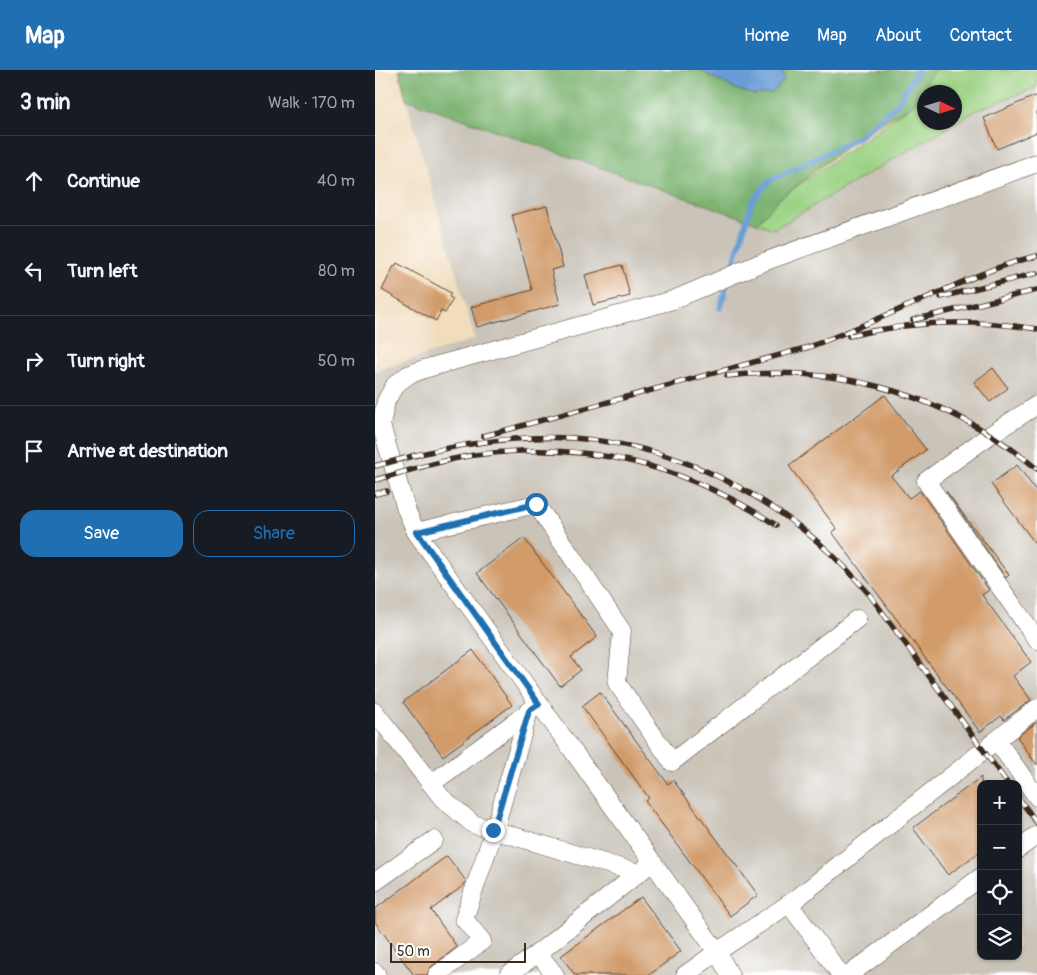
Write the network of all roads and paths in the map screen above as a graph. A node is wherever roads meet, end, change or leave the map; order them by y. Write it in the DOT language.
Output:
graph roads {
  1 [pos="1037,162"];
  2 [pos="1037,405"];
  3 [pos="417,532"];
  4 [pos="857,619"];
  5 [pos="1037,640"];
  6 [pos="534,707"];
  7 [pos="1037,708"];
  8 [pos="375,712"];
  9 [pos="997,741"];
  10 [pos="431,784"];
  11 [pos="1037,797"];
  12 [pos="493,830"];
  13 [pos="1037,835"];
  14 [pos="434,840"];
  15 [pos="1022,846"];
  16 [pos="652,862"];
  17 [pos="638,873"];
  18 [pos="977,880"];
  19 [pos="375,882"];
  20 [pos="789,904"];
  21 [pos="717,952"];
  22 [pos="538,953"];
  23 [pos="375,972"];
  24 [pos="377,975"];
  25 [pos="437,975"];
  26 [pos="508,975"];
  27 [pos="555,975"];
  28 [pos="685,975"];
  29 [pos="730,975"];
  30 [pos="841,975"];
  31 [pos="849,975"];
  1 -- 3 [label="lane"];
  2 -- 5 [label="lane"];
  3 -- 4 [label="lane"];
  3 -- 6 [label="lane"];
  6 -- 10 [label="lane"];
  6 -- 12 [label="lane"];
  6 -- 16 [label="lane"];
  7 -- 9 [label="lane"];
  8 -- 10 [label="lane"];
  9 -- 11 [label="lane"];
  9 -- 20 [label="lane"];
  10 -- 12 [label="lane"];
  12 -- 17 [label="lane"];
  12 -- 25 [label="lane"];
  13 -- 15 [label="lane"];
  14 -- 19 [label="lane"];
  16 -- 17 [label="lane"];
  16 -- 21 [label="lane"];
  17 -- 22 [label="lane"];
  18 -- 31 [label="lane"];
  20 -- 21 [label="lane"];
  20 -- 30 [label="lane"];
  21 -- 28 [label="lane"];
  21 -- 29 [label="lane"];
  22 -- 26 [label="lane"];
  22 -- 27 [label="lane"];
  23 -- 24 [label="lane"];
}
